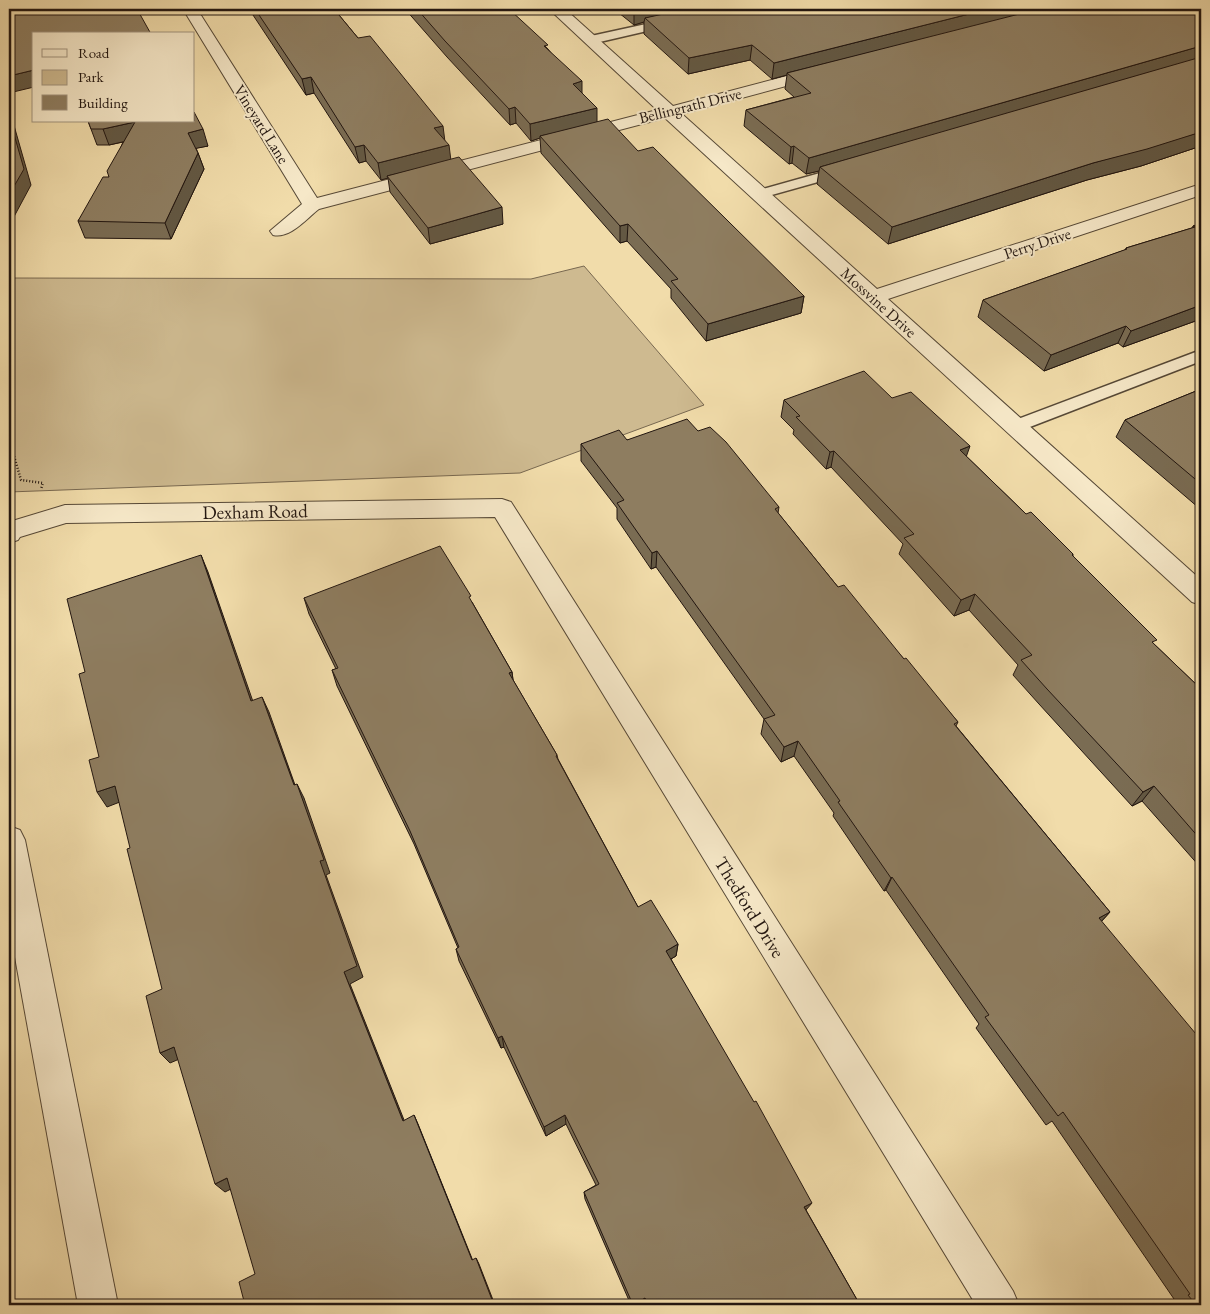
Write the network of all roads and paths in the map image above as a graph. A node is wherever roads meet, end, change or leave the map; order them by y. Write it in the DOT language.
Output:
graph roads {
  1 [pos="190,9"];
  2 [pos="556,9"];
  3 [pos="729,9"];
  4 [pos="591,40"];
  5 [pos="840,67"];
  6 [pos="669,111"];
  7 [pos="857,166"];
  8 [pos="1201,189"];
  9 [pos="761,194"];
  10 [pos="312,205"];
  11 [pos="280,231"];
  12 [pos="873,297"];
  13 [pos="1201,356"];
  14 [pos="1016,426"];
  15 [pos="9,439"];
  16 [pos="43,483"];
  17 [pos="502,508"];
  18 [pos="10,533"];
  19 [pos="1201,595"];
  20 [pos="9,840"];
  21 [pos="98,1305"];
  22 [pos="999,1305"];
  1 -- 10 [label="street, Vineyard Lane"];
  2 -- 4 [label="street, Mossvine Drive"];
  3 -- 4 [label="lane"];
  4 -- 6 [label="street, Mossvine Drive"];
  5 -- 6 [label="street, Bellingrath Drive"];
  6 -- 9 [label="street, Mossvine Drive"];
  6 -- 10 [label="street, Bellingrath Drive"];
  7 -- 9 [label="lane"];
  8 -- 12 [label="street, Perry Drive"];
  9 -- 12 [label="street, Mossvine Drive"];
  10 -- 11 [label="street"];
  12 -- 14 [label="street, Mossvine Drive"];
  13 -- 14 [label="lane"];
  14 -- 19 [label="street, Mossvine Drive"];
  15 -- 16 [label="path"];
  17 -- 18 [label="street, Dexham Road"];
  17 -- 22 [label="street, Thedford Drive"];
  20 -- 21 [label="street"];
}
